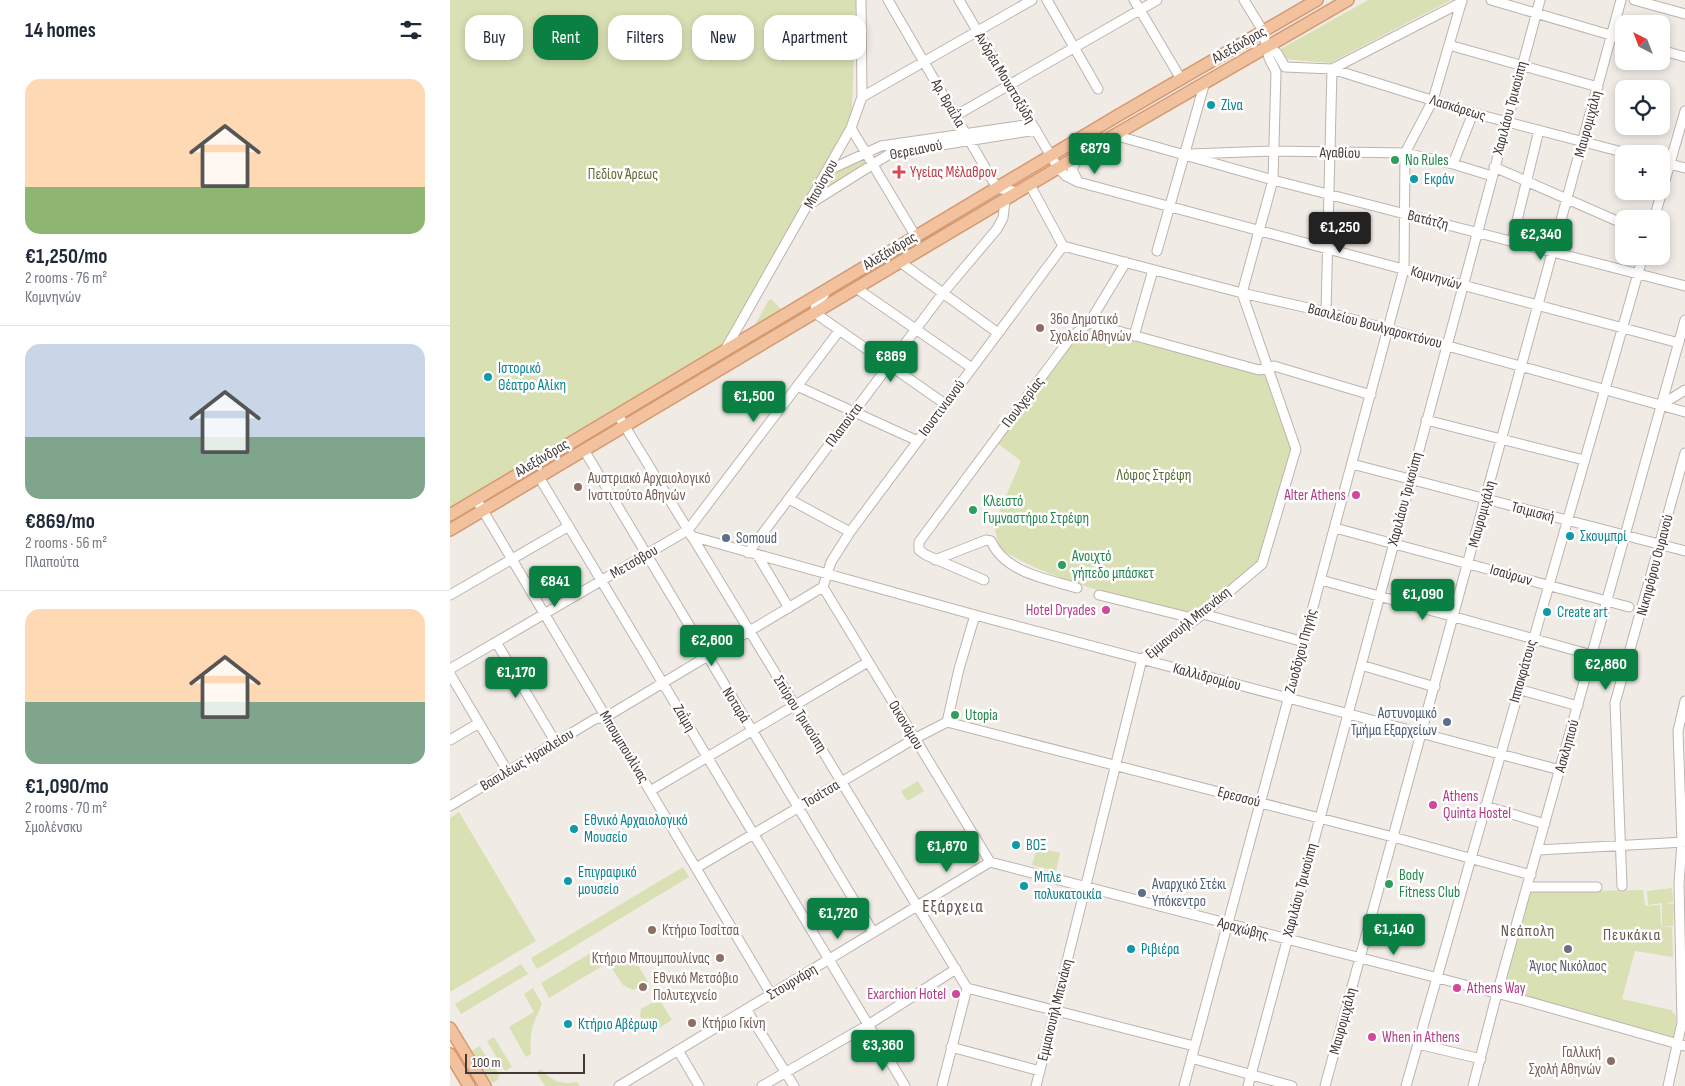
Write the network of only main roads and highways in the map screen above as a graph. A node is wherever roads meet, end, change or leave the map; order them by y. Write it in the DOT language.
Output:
graph roads {
  1 [pos="1317,0"];
  2 [pos="1348,0"];
  3 [pos="450,515"];
  4 [pos="450,530"];
  5 [pos="450,1028"];
  6 [pos="450,1054"];
  7 [pos="469,1086"];
  8 [pos="485,1086"];
  1 -- 3 [label="main road, Αλεξάνδρας"];
  2 -- 4 [label="main road, Αλεξάνδρας"];
  5 -- 8 [label="main road"];
  6 -- 7 [label="main road"];
}
